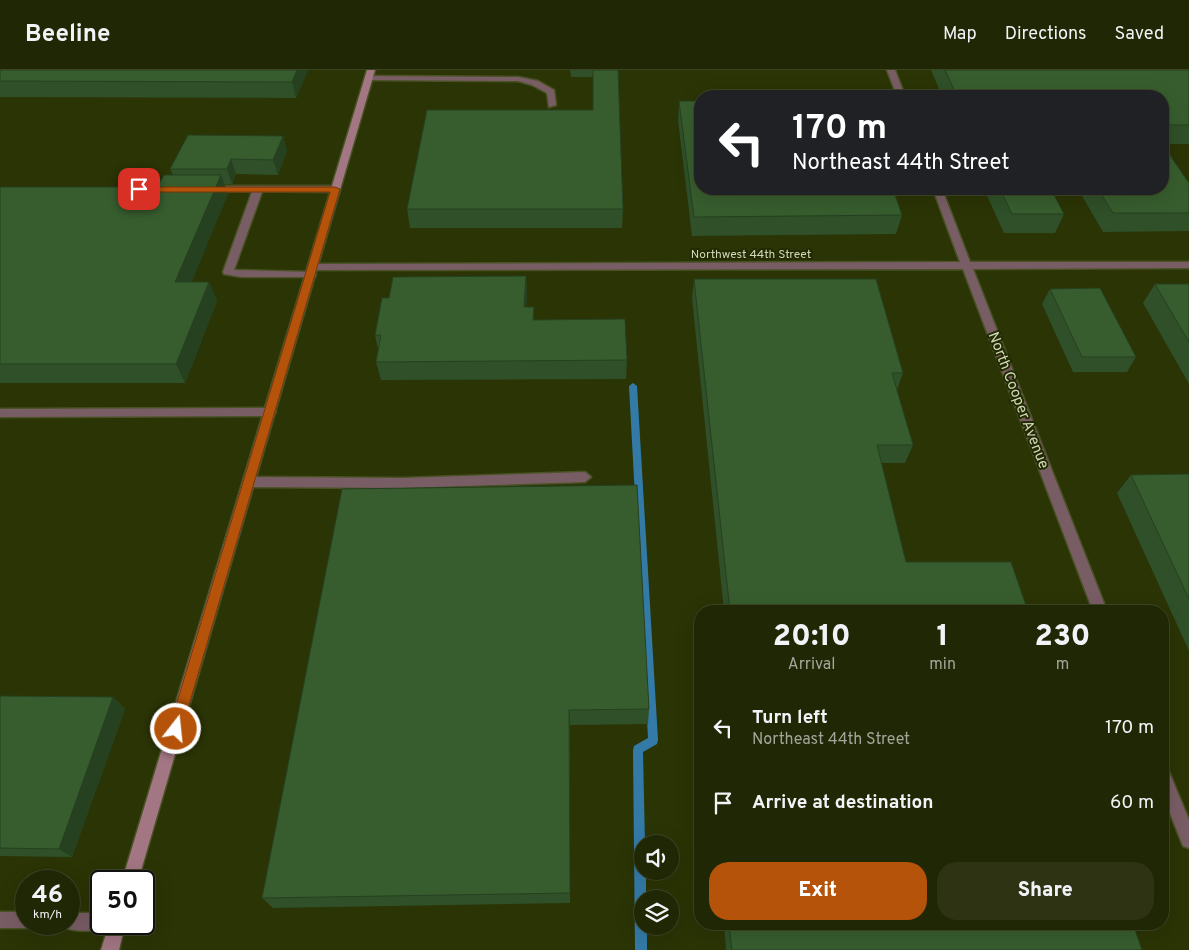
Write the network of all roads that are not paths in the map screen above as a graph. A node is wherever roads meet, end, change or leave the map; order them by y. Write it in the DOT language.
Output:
graph roads {
  1 [pos="891,70"];
  2 [pos="370,74"];
  3 [pos="899,90"];
  4 [pos="552,105"];
  5 [pos="198,189"];
  6 [pos="258,189"];
  7 [pos="335,189"];
  8 [pos="939,195"];
  9 [pos="1189,265"];
  10 [pos="966,266"];
  11 [pos="312,271"];
  12 [pos="270,412"];
  13 [pos="0,413"];
  14 [pos="585,477"];
  15 [pos="249,482"];
  16 [pos="1098,605"];
  17 [pos="1169,790"];
  18 [pos="1189,840"];
  19 [pos="133,870"];
  20 [pos="0,920"];
  21 [pos="15,920"];
  22 [pos="115,935"];
  23 [pos="110,950"];
  1 -- 3 [label="street"];
  2 -- 4 [label="street"];
  2 -- 7 [label="main road"];
  5 -- 6 [label="street"];
  6 -- 7 [label="street"];
  6 -- 11 [label="street, Northwest 44th Street"];
  7 -- 11 [label="main road"];
  8 -- 10 [label="street, North Cooper Avenue"];
  9 -- 10 [label="street, Northwest 44th Street"];
  10 -- 11 [label="street, Northwest 44th Street"];
  10 -- 16 [label="street, North Cooper Avenue"];
  11 -- 12 [label="main road"];
  12 -- 13 [label="street"];
  12 -- 15 [label="main road"];
  14 -- 15 [label="street"];
  15 -- 19 [label="main road"];
  17 -- 18 [label="street"];
  20 -- 21 [label="street"];
  22 -- 23 [label="main road"];
}
